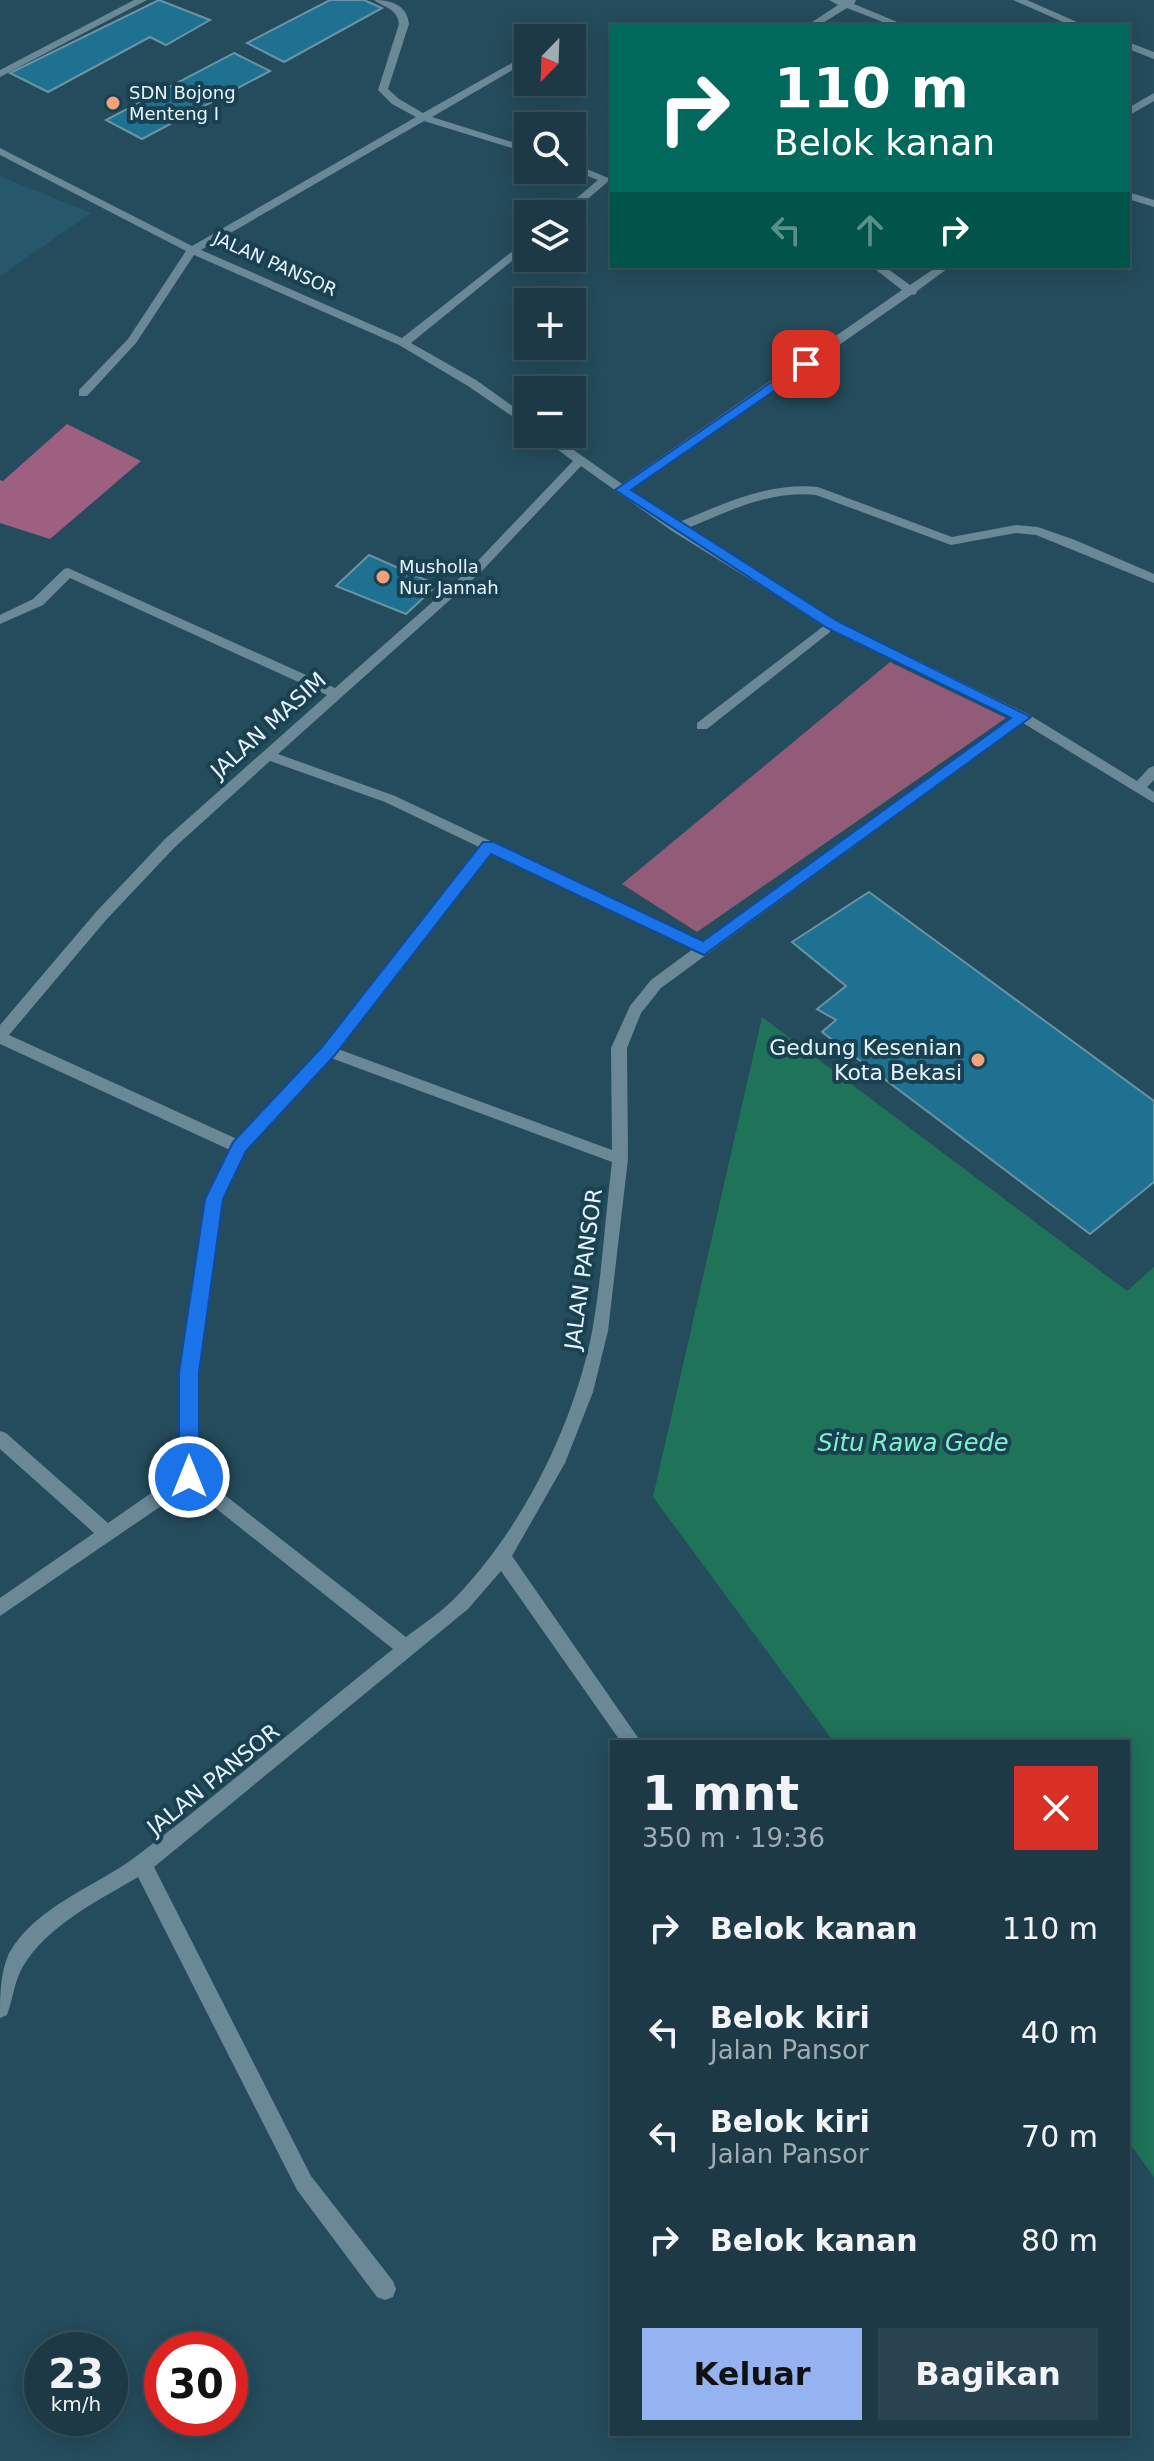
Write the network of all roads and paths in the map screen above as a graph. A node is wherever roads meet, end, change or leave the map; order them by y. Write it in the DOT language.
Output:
graph roads {
  1 [pos="142,0"];
  2 [pos="379,0"];
  3 [pos="1018,0"];
  4 [pos="844,2"];
  5 [pos="814,24"];
  6 [pos="897,24"];
  7 [pos="1076,24"];
  8 [pos="1130,46"];
  9 [pos="1154,56"];
  10 [pos="514,65"];
  11 [pos="0,74"];
  12 [pos="1154,96"];
  13 [pos="1130,112"];
  14 [pos="426,117"];
  15 [pos="514,145"];
  16 [pos="1,148"];
  17 [pos="586,170"];
  18 [pos="609,177"];
  19 [pos="1130,196"];
  20 [pos="580,200"];
  21 [pos="1154,204"];
  22 [pos="192,250"];
  23 [pos="514,253"];
  24 [pos="880,268"];
  25 [pos="942,268"];
  26 [pos="912,292"];
  27 [pos="403,343"];
  28 [pos="83,393"];
  29 [pos="514,413"];
  30 [pos="562,448"];
  31 [pos="579,461"];
  32 [pos="622,490"];
  33 [pos="676,528"];
  34 [pos="1154,579"];
  35 [pos="0,620"];
  36 [pos="829,627"];
  37 [pos="336,694"];
  38 [pos="1023,717"];
  39 [pos="702,726"];
  40 [pos="267,755"];
  41 [pos="1154,771"];
  42 [pos="1138,788"];
  43 [pos="1154,798"];
  44 [pos="488,846"];
  45 [pos="704,948"];
  46 [pos="0,1036"];
  47 [pos="328,1051"];
  48 [pos="239,1147"];
  49 [pos="620,1159"];
  50 [pos="0,1438"];
  51 [pos="189,1477"];
  52 [pos="107,1533"];
  53 [pos="502,1557"];
  54 [pos="0,1608"];
  55 [pos="407,1649"];
  56 [pos="631,1740"];
  57 [pos="142,1864"];
  58 [pos="0,2008"];
  59 [pos="385,2289"];
  1 -- 11 [label="street"];
  2 -- 14 [label="street"];
  3 -- 7 [label="street"];
  4 -- 5 [label="street"];
  4 -- 6 [label="street"];
  8 -- 9 [label="street"];
  10 -- 14 [label="street"];
  12 -- 13 [label="street"];
  14 -- 15 [label="street"];
  14 -- 22 [label="street"];
  16 -- 22 [label="street, JALAN PANSOR"];
  17 -- 18 [label="street"];
  18 -- 20 [label="street"];
  19 -- 21 [label="street"];
  22 -- 27 [label="street, JALAN PANSOR"];
  22 -- 28 [label="street"];
  23 -- 27 [label="street"];
  24 -- 26 [label="street"];
  25 -- 26 [label="street"];
  26 -- 32 [label="street"];
  27 -- 29 [label="street, JALAN PANSOR"];
  30 -- 31 [label="street"];
  31 -- 32 [label="street"];
  31 -- 37 [label="street, JALAN MASIM"];
  32 -- 33 [label="street"];
  33 -- 34 [label="street"];
  33 -- 36 [label="street"];
  35 -- 37 [label="street"];
  36 -- 38 [label="street"];
  36 -- 39 [label="street"];
  37 -- 40 [label="street, JALAN MASIM"];
  38 -- 42 [label="street"];
  38 -- 45 [label="street, JALAN PANSOR"];
  40 -- 44 [label="street"];
  40 -- 46 [label="street, JALAN MASIM"];
  41 -- 42 [label="street"];
  42 -- 43 [label="street"];
  44 -- 45 [label="street"];
  44 -- 47 [label="street"];
  45 -- 49 [label="street, JALAN PANSOR"];
  46 -- 48 [label="street"];
  47 -- 48 [label="street"];
  47 -- 49 [label="street"];
  48 -- 51 [label="street"];
  49 -- 53 [label="street, JALAN PANSOR"];
  50 -- 52 [label="street"];
  51 -- 52 [label="street"];
  51 -- 55 [label="street"];
  52 -- 54 [label="street"];
  53 -- 55 [label="street, JALAN PANSOR"];
  53 -- 56 [label="street"];
  55 -- 57 [label="street, JALAN PANSOR"];
  57 -- 58 [label="street"];
  57 -- 59 [label="street, JALAN PANSOR"];
}
